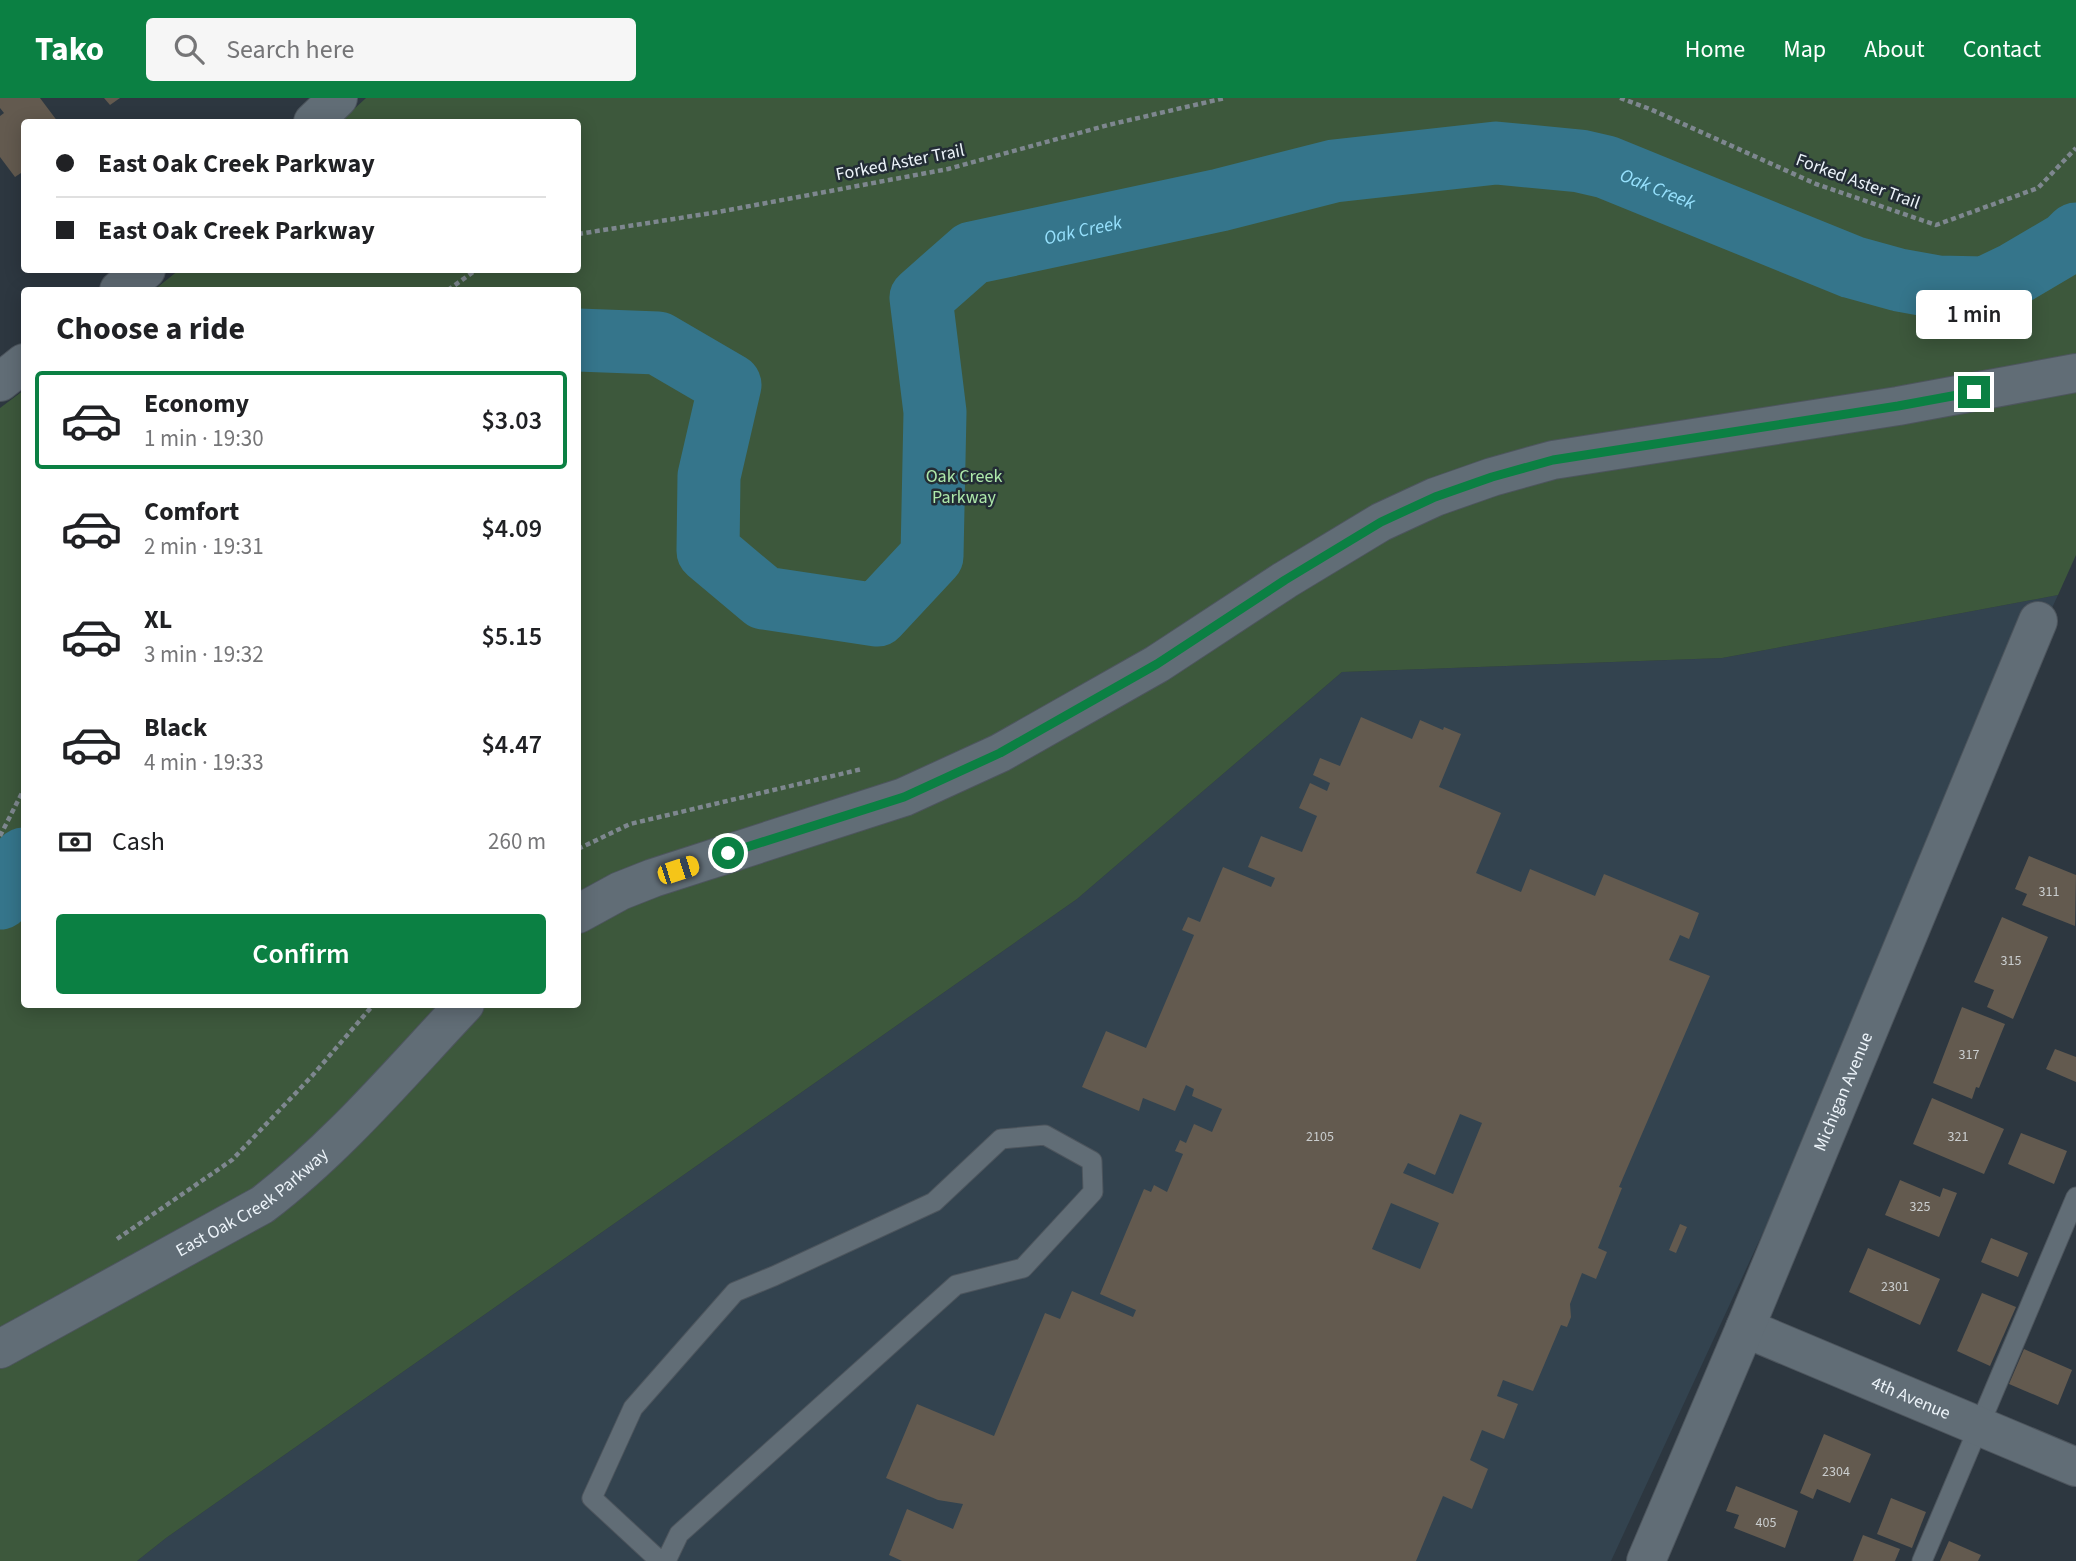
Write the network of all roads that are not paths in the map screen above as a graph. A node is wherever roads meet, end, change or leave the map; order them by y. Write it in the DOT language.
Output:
graph roads {
  1 [pos="338,98"];
  2 [pos="316,119"];
  3 [pos="142,273"];
  4 [pos="123,287"];
  5 [pos="21,365"];
  6 [pos="2076,373"];
  7 [pos="0,382"];
  8 [pos="2038,621"];
  9 [pos="581,912"];
  10 [pos="461,1008"];
  11 [pos="2076,1197"];
  12 [pos="1745,1328"];
  13 [pos="0,1349"];
  14 [pos="1979,1425"];
  15 [pos="2076,1466"];
  16 [pos="660,1561"];
  17 [pos="666,1561"];
  18 [pos="1646,1561"];
  19 [pos="1922,1561"];
  1 -- 2 [label="street"];
  3 -- 4 [label="street"];
  5 -- 7 [label="street"];
  6 -- 9 [label="street"];
  8 -- 12 [label="street, Michigan Avenue"];
  10 -- 13 [label="street, East Oak Creek Parkway"];
  11 -- 14 [label="lane"];
  12 -- 14 [label="street, 4th Avenue"];
  12 -- 18 [label="street, Michigan Avenue"];
  14 -- 15 [label="street, 4th Avenue"];
  14 -- 19 [label="lane"];
  16 -- 17 [label="lane"];
}
